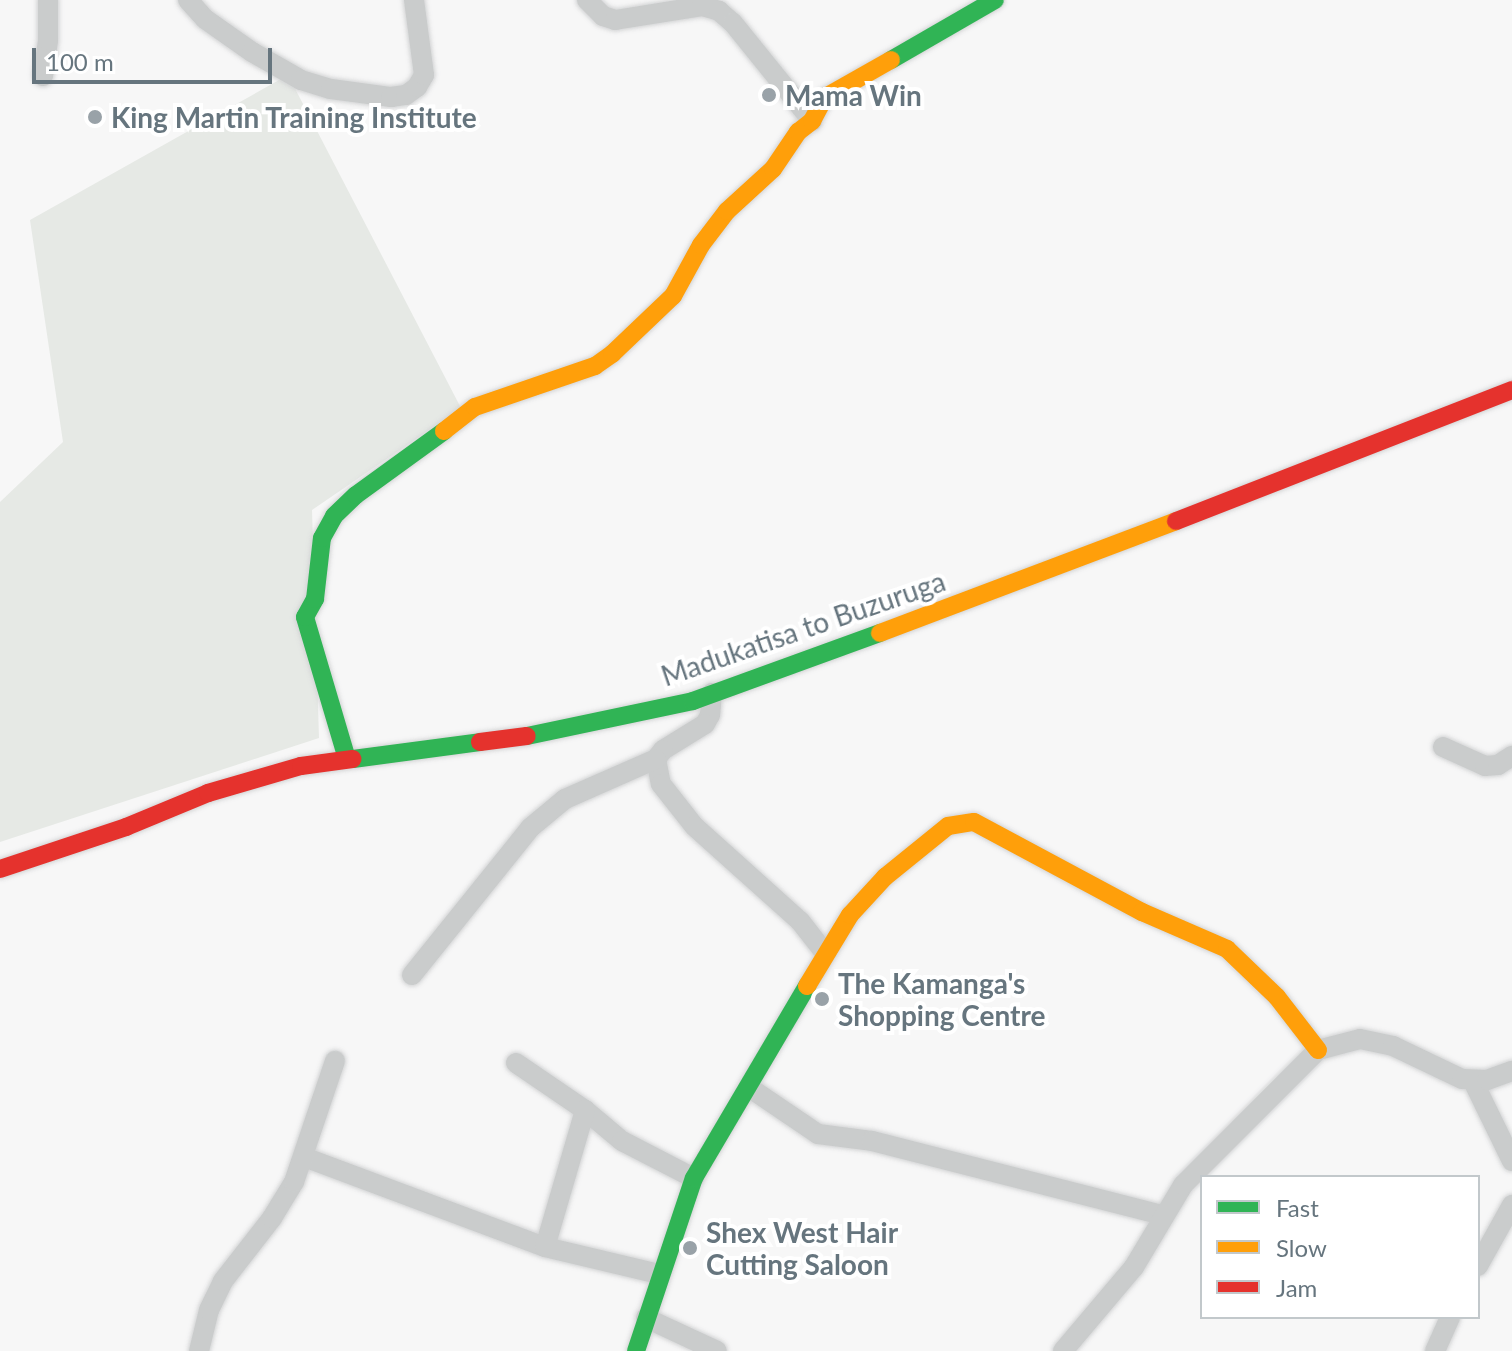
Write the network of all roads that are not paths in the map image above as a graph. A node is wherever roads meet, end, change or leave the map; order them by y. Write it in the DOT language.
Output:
graph roads {
  1 [pos="48,0"];
  2 [pos="188,0"];
  3 [pos="414,0"];
  4 [pos="587,0"];
  5 [pos="995,0"];
  6 [pos="43,76"];
  7 [pos="812,121"];
  8 [pos="1512,390"];
  9 [pos="712,693"];
  10 [pos="1443,747"];
  11 [pos="1512,756"];
  12 [pos="347,759"];
  13 [pos="656,759"];
  14 [pos="0,869"];
  15 [pos="825,953"];
  16 [pos="412,975"];
  17 [pos="1318,1050"];
  18 [pos="335,1061"];
  19 [pos="516,1063"];
  20 [pos="1512,1071"];
  21 [pos="1473,1081"];
  22 [pos="750,1088"];
  23 [pos="585,1110"];
  24 [pos="304,1157"];
  25 [pos="1512,1161"];
  26 [pos="694,1178"];
  27 [pos="1512,1205"];
  28 [pos="1163,1215"];
  29 [pos="545,1247"];
  30 [pos="1480,1262"];
  31 [pos="659,1274"];
  32 [pos="646,1318"];
  33 [pos="1449,1319"];
  34 [pos="199,1351"];
  35 [pos="636,1351"];
  36 [pos="717,1351"];
  37 [pos="1063,1351"];
  38 [pos="1435,1351"];
  1 -- 6 [label="street"];
  2 -- 3 [label="street"];
  4 -- 7 [label="street"];
  5 -- 7 [label="street"];
  7 -- 12 [label="street"];
  8 -- 9 [label="street, Madukatisa to Buzuruga"];
  9 -- 12 [label="street, Madukatisa to Buzuruga"];
  9 -- 13 [label="street"];
  10 -- 11 [label="street"];
  12 -- 14 [label="street, Madukatisa to Buzuruga"];
  13 -- 15 [label="street"];
  13 -- 16 [label="street"];
  15 -- 17 [label="street"];
  15 -- 22 [label="street"];
  17 -- 21 [label="street"];
  17 -- 28 [label="street"];
  18 -- 24 [label="street"];
  19 -- 23 [label="street"];
  20 -- 21 [label="street"];
  21 -- 25 [label="street"];
  22 -- 26 [label="street"];
  22 -- 28 [label="street"];
  23 -- 26 [label="street"];
  23 -- 29 [label="street"];
  24 -- 29 [label="street"];
  24 -- 34 [label="street"];
  26 -- 31 [label="street"];
  27 -- 30 [label="street"];
  28 -- 37 [label="street"];
  29 -- 31 [label="street"];
  31 -- 32 [label="street"];
  32 -- 35 [label="street"];
  32 -- 36 [label="street"];
  33 -- 38 [label="street"];
}
